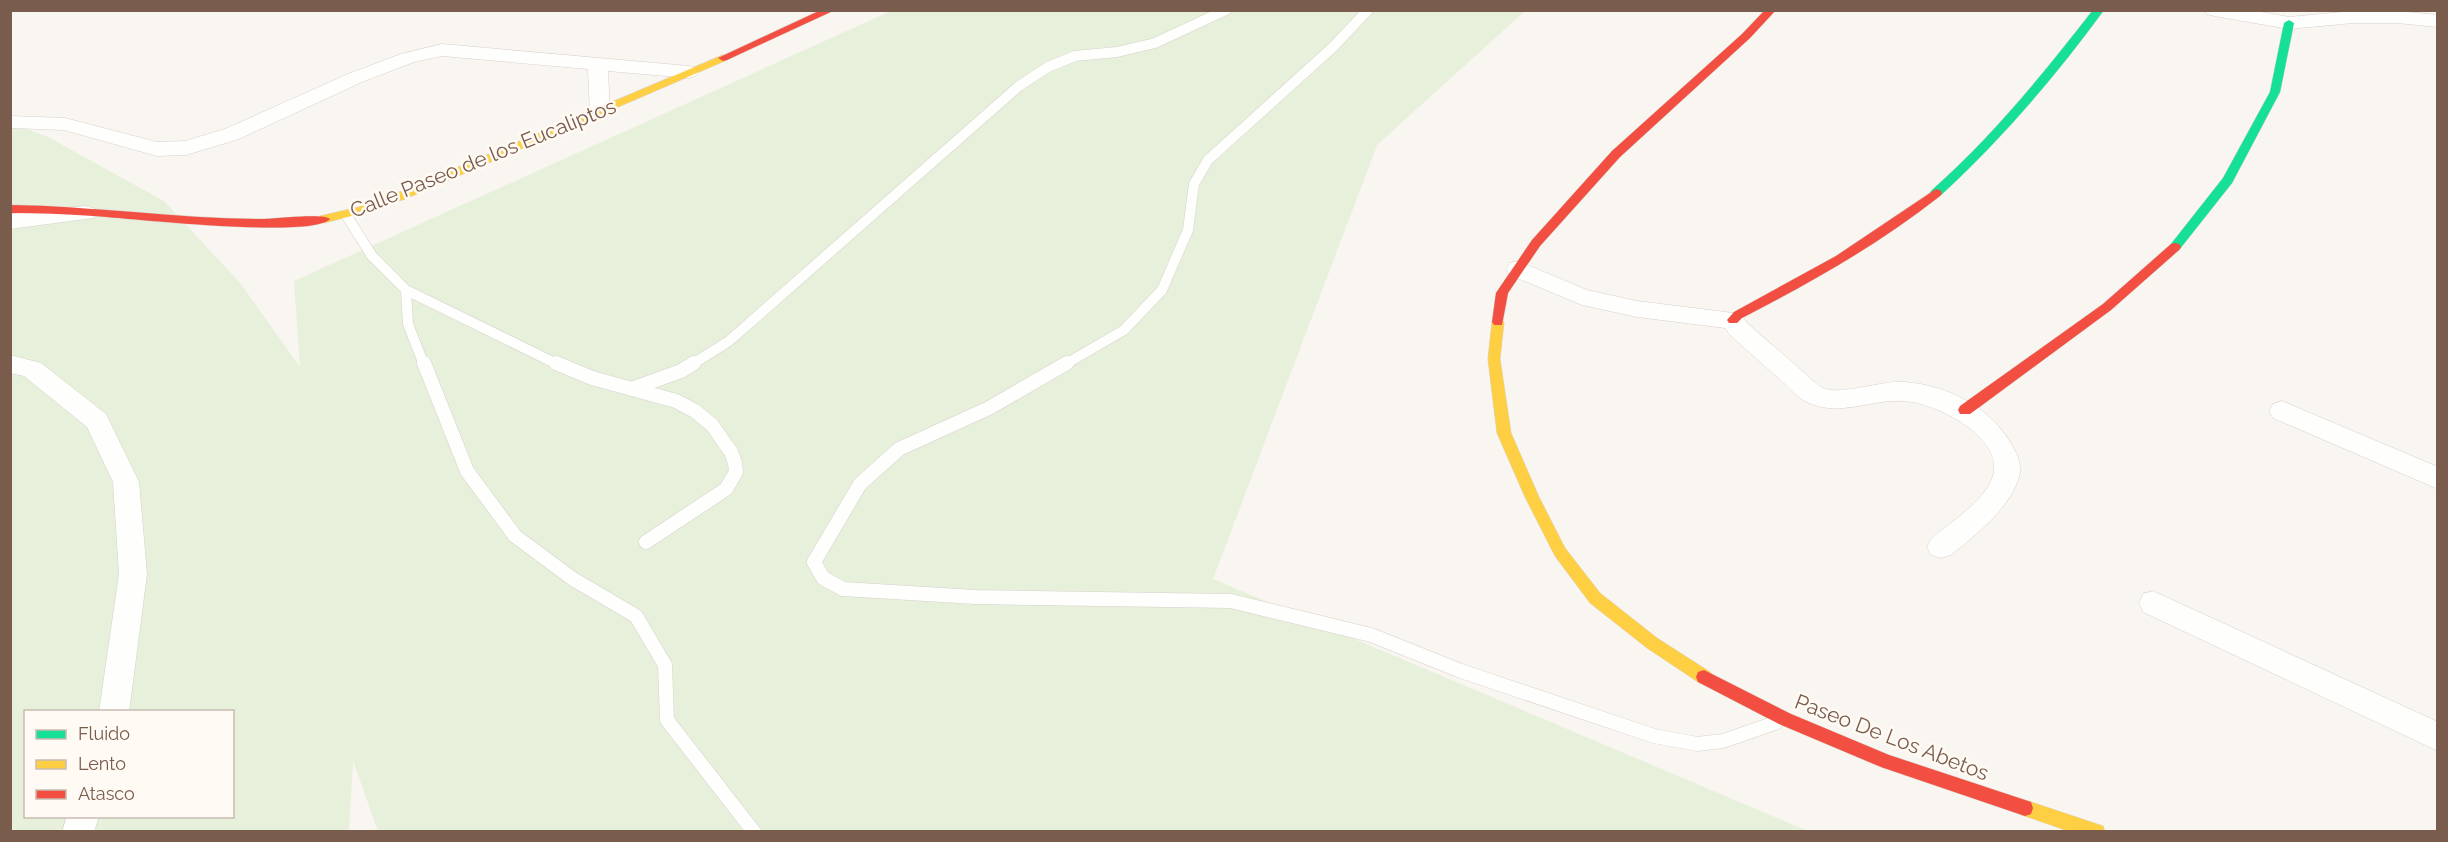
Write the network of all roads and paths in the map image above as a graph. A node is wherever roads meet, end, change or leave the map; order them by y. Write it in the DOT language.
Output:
graph roads {
  1 [pos="830,10"];
  2 [pos="1226,10"];
  3 [pos="1368,10"];
  4 [pos="1771,10"];
  5 [pos="2099,10"];
  6 [pos="2214,10"];
  7 [pos="2438,21"];
  8 [pos="2289,23"];
  9 [pos="598,65"];
  10 [pos="689,72"];
  11 [pos="600,113"];
  12 [pos="10,122"];
  13 [pos="10,209"];
  14 [pos="92,212"];
  15 [pos="346,214"];
  16 [pos="10,222"];
  17 [pos="1518,269"];
  18 [pos="406,290"];
  19 [pos="1733,320"];
  20 [pos="10,364"];
  21 [pos="634,388"];
  22 [pos="1965,410"];
  23 [pos="2282,411"];
  24 [pos="2438,479"];
  25 [pos="646,542"];
  26 [pos="1941,548"];
  27 [pos="2153,603"];
  28 [pos="114,710"];
  29 [pos="1785,719"];
  30 [pos="2438,737"];
  31 [pos="754,831"];
  32 [pos="2097,831"];
  1 -- 10 [label="street, Calle Paseo de los Eucaliptos"];
  2 -- 21 [label="lane"];
  3 -- 29 [label="lane"];
  4 -- 17 [label="street, Paseo De Los Abetos"];
  5 -- 19 [label="street"];
  6 -- 8 [label="street"];
  7 -- 8 [label="street"];
  8 -- 22 [label="street"];
  9 -- 10 [label="street"];
  9 -- 11 [label="street"];
  9 -- 12 [label="street"];
  10 -- 11 [label="street, Calle Paseo de los Eucaliptos"];
  11 -- 15 [label="street, Calle Paseo de los Eucaliptos"];
  13 -- 14 [label="street, Calle Paseo de los Eucaliptos"];
  14 -- 15 [label="street, Calle Paseo de los Eucaliptos"];
  14 -- 16 [label="street"];
  15 -- 18 [label="lane"];
  17 -- 19 [label="street"];
  17 -- 29 [label="street, Paseo De Los Abetos"];
  18 -- 21 [label="lane"];
  18 -- 31 [label="lane"];
  19 -- 22 [label="street"];
  20 -- 28 [label="street"];
  21 -- 25 [label="lane"];
  22 -- 26 [label="street"];
  23 -- 24 [label="street"];
  27 -- 30 [label="street"];
  29 -- 32 [label="street, Paseo De Los Abetos"];
}
